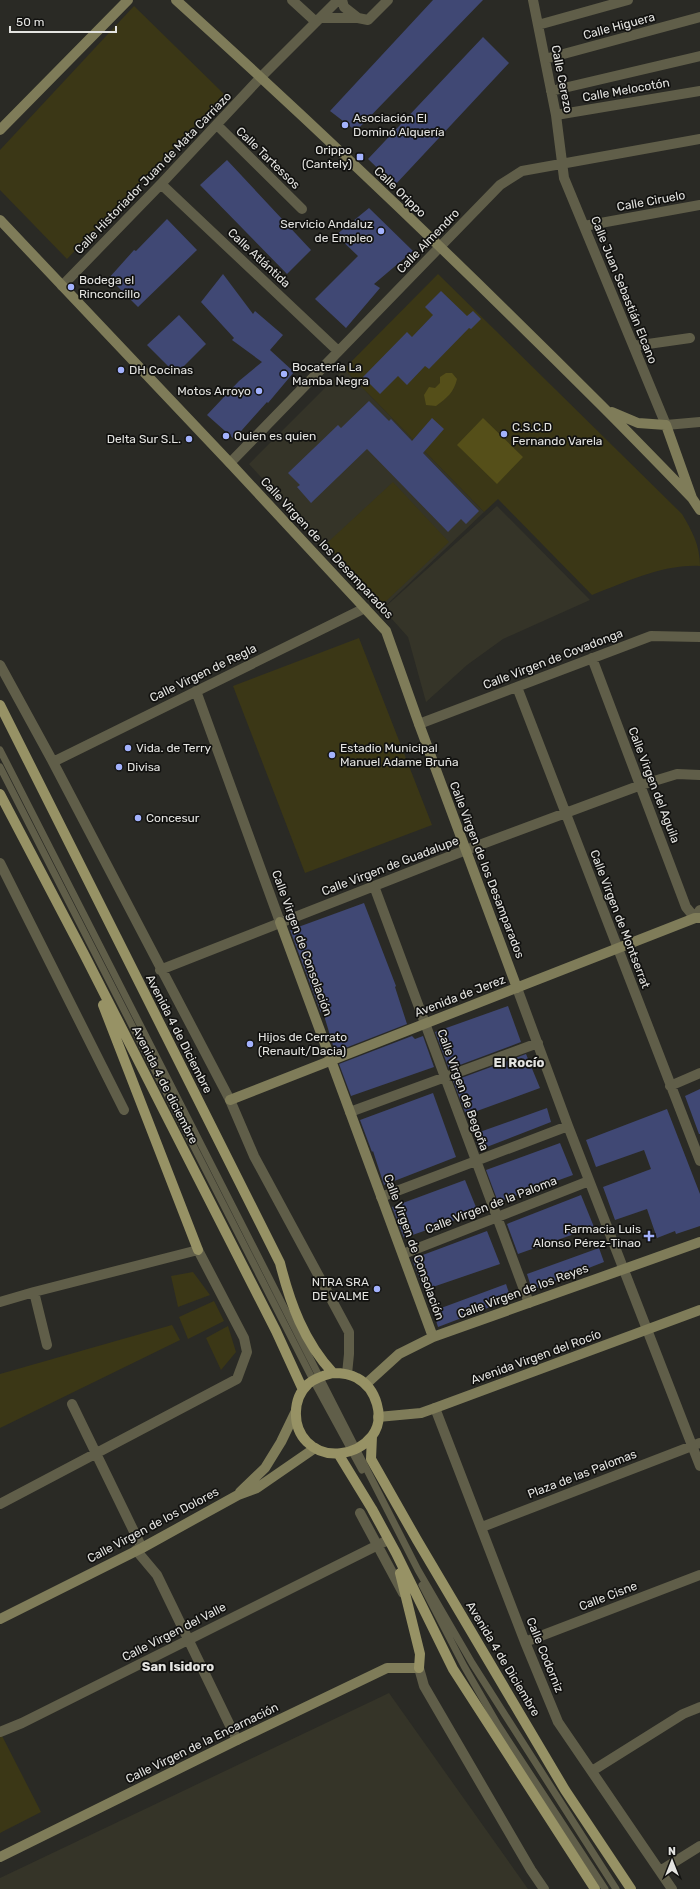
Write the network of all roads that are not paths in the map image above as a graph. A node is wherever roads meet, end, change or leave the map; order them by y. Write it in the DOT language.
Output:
graph roads {
  1 [pos="128,0"];
  2 [pos="176,0"];
  3 [pos="292,0"];
  4 [pos="338,0"];
  5 [pos="342,0"];
  6 [pos="388,0"];
  7 [pos="533,0"];
  8 [pos="628,0"];
  9 [pos="700,17"];
  10 [pos="358,18"];
  11 [pos="318,20"];
  12 [pos="538,25"];
  13 [pos="700,56"];
  14 [pos="545,59"];
  15 [pos="261,77"];
  16 [pos="551,91"];
  17 [pos="700,91"];
  18 [pos="556,116"];
  19 [pos="217,125"];
  20 [pos="0,130"];
  21 [pos="700,139"];
  22 [pos="562,164"];
  23 [pos="161,184"];
  24 [pos="700,205"];
  25 [pos="302,209"];
  26 [pos="0,220"];
  27 [pos="584,226"];
  28 [pos="440,248"];
  29 [pos="62,286"];
  30 [pos="690,338"];
  31 [pos="634,346"];
  32 [pos="338,351"];
  33 [pos="603,407"];
  34 [pos="700,422"];
  35 [pos="647,425"];
  36 [pos="666,425"];
  37 [pos="638,444"];
  38 [pos="230,463"];
  39 [pos="692,498"];
  40 [pos="700,510"];
  41 [pos="365,608"];
  42 [pos="700,637"];
  43 [pos="592,658"];
  44 [pos="0,665"];
  45 [pos="517,687"];
  46 [pos="196,691"];
  47 [pos="0,705"];
  48 [pos="419,724"];
  49 [pos="0,750"];
  50 [pos="53,762"];
  51 [pos="0,768"];
  52 [pos="700,776"];
  53 [pos="642,785"];
  54 [pos="0,794"];
  55 [pos="566,813"];
  56 [pos="466,850"];
  57 [pos="0,863"];
  58 [pos="374,886"];
  59 [pos="698,916"];
  60 [pos="280,922"];
  61 [pos="617,949"];
  62 [pos="84,954"];
  63 [pos="160,970"];
  64 [pos="517,988"];
  65 [pos="425,1024"];
  66 [pos="538,1044"];
  67 [pos="331,1060"];
  68 [pos="700,1073"];
  69 [pos="445,1079"];
  70 [pos="670,1086"];
  71 [pos="230,1100"];
  72 [pos="124,1110"];
  73 [pos="350,1112"];
  74 [pos="568,1126"];
  75 [pos="476,1161"];
  76 [pos="700,1161"];
  77 [pos="589,1181"];
  78 [pos="382,1197"];
  79 [pos="496,1216"];
  80 [pos="700,1242"];
  81 [pos="198,1250"];
  82 [pos="403,1254"];
  83 [pos="623,1269"];
  84 [pos="34,1292"];
  85 [pos="0,1302"];
  86 [pos="528,1303"];
  87 [pos="700,1310"];
  88 [pos="648,1329"];
  89 [pos="433,1338"];
  90 [pos="48,1345"];
  91 [pos="333,1373"];
  92 [pos="347,1374"];
  93 [pos="317,1379"];
  94 [pos="366,1384"];
  95 [pos="303,1390"];
  96 [pos="72,1404"];
  97 [pos="435,1408"];
  98 [pos="296,1411"];
  99 [pos="378,1417"];
  100 [pos="372,1436"];
  101 [pos="696,1444"];
  102 [pos="315,1448"];
  103 [pos="354,1449"];
  104 [pos="97,1454"];
  105 [pos="338,1455"];
  106 [pos="700,1466"];
  107 [pos="238,1495"];
  108 [pos="0,1504"];
  109 [pos="360,1514"];
  110 [pos="482,1527"];
  111 [pos="388,1540"];
  112 [pos="378,1545"];
  113 [pos="139,1549"];
  114 [pos="396,1553"];
  115 [pos="700,1574"];
  116 [pos="406,1599"];
  117 [pos="0,1619"];
  118 [pos="189,1639"];
  119 [pos="524,1642"];
  120 [pos="419,1668"];
  121 [pos="700,1707"];
  122 [pos="0,1732"];
  123 [pos="237,1740"];
  124 [pos="592,1771"];
  125 [pos="700,1846"];
  126 [pos="0,1857"];
  127 [pos="660,1871"];
  128 [pos="544,1889"];
  129 [pos="595,1889"];
  130 [pos="605,1889"];
  131 [pos="616,1889"];
  132 [pos="630,1889"];
  133 [pos="672,1889"];
  1 -- 20 [label="street"];
  2 -- 15 [label="street, Calle Orippo"];
  3 -- 11 [label="street"];
  4 -- 11 [label="street, Calle Historiador Juan de Mata Carriazo"];
  5 -- 10 [label="street"];
  6 -- 10 [label="street"];
  7 -- 12 [label="street, Calle Cerezo"];
  8 -- 12 [label="street"];
  9 -- 14 [label="street, Calle Higuera"];
  10 -- 11 [label="street"];
  11 -- 15 [label="street, Calle Historiador Juan de Mata Carriazo"];
  12 -- 14 [label="street, Calle Cerezo"];
  13 -- 16 [label="street"];
  14 -- 16 [label="street, Calle Cerezo"];
  15 -- 19 [label="street, Calle Historiador Juan de Mata Carriazo"];
  15 -- 28 [label="street, Calle Orippo"];
  16 -- 18 [label="street, Calle Cerezo"];
  17 -- 18 [label="street, Calle Melocotón"];
  18 -- 22 [label="street, Calle Cerezo"];
  19 -- 23 [label="street, Calle Historiador Juan de Mata Carriazo"];
  19 -- 25 [label="street, Calle Tartessos"];
  21 -- 22 [label="street, Calle Almendro"];
  22 -- 27 [label="street, Calle Juan Sebastián Elcano"];
  22 -- 28 [label="street, Calle Almendro"];
  23 -- 29 [label="street, Calle Historiador Juan de Mata Carriazo"];
  23 -- 32 [label="street, Calle Atlántida"];
  24 -- 27 [label="street, Calle Ciruelo"];
  26 -- 29 [label="street, Calle Virgen de los Desamparados"];
  27 -- 31 [label="street, Calle Juan Sebastián Elcano"];
  28 -- 32 [label="street, Calle Almendro"];
  28 -- 33 [label="street, Calle Orippo"];
  29 -- 38 [label="street, Calle Virgen de los Desamparados"];
  30 -- 31 [label="street"];
  31 -- 36 [label="street, Calle Juan Sebastián Elcano"];
  32 -- 38 [label="street, Calle Almendro"];
  33 -- 35 [label="street"];
  33 -- 37 [label="street"];
  34 -- 36 [label="street"];
  35 -- 36 [label="street"];
  35 -- 37 [label="street"];
  36 -- 39 [label="street"];
  37 -- 39 [label="street"];
  38 -- 41 [label="street, Calle Virgen de los Desamparados"];
  39 -- 40 [label="street"];
  41 -- 46 [label="street, Calle Virgen de Regla"];
  41 -- 48 [label="street, Calle Virgen de los Desamparados"];
  42 -- 43 [label="street, Calle Virgen de Covadonga"];
  43 -- 45 [label="street, Calle Virgen de Covadonga"];
  43 -- 53 [label="street, Calle Virgen del Aguila"];
  44 -- 50 [label="street"];
  45 -- 48 [label="street, Calle Virgen de Covadonga"];
  45 -- 55 [label="street, Calle Virgen de Montserrat"];
  46 -- 50 [label="street, Calle Virgen de Regla"];
  46 -- 60 [label="street, Calle Virgen de Consolación"];
  47 -- 91 [label="main road, Avenida 4 de Diciembre"];
  48 -- 56 [label="street, Calle Virgen de los Desamparados"];
  49 -- 93 [label="lane"];
  50 -- 63 [label="street"];
  51 -- 93 [label="lane"];
  52 -- 53 [label="street, Calle Virgen de Guadalupe"];
  53 -- 55 [label="street, Calle Virgen de Guadalupe"];
  53 -- 59 [label="street, Calle Virgen del Aguila"];
  54 -- 62 [label="main road, Avenida 4 de diciembre"];
  55 -- 56 [label="street, Calle Virgen de Guadalupe"];
  55 -- 61 [label="street, Calle Virgen de Montserrat"];
  56 -- 58 [label="street, Calle Virgen de Guadalupe"];
  56 -- 64 [label="street, Calle Virgen de los Desamparados"];
  57 -- 72 [label="street"];
  58 -- 60 [label="street, Calle Virgen de Guadalupe"];
  58 -- 65 [label="street, Calle Virgen de Begoña"];
  59 -- 61 [label="street, Avenida de Jerez"];
  60 -- 63 [label="street, Calle Virgen de Guadalupe"];
  60 -- 67 [label="street, Calle Virgen de Consolación"];
  61 -- 64 [label="street, Avenida de Jerez"];
  61 -- 70 [label="street, Calle Virgen de Montserrat"];
  62 -- 81 [label="main road"];
  62 -- 95 [label="main road, Avenida 4 de diciembre"];
  63 -- 71 [label="street"];
  64 -- 65 [label="street, Avenida de Jerez"];
  64 -- 66 [label="street, Calle Virgen de los Desamparados"];
  65 -- 67 [label="street, Avenida de Jerez"];
  65 -- 69 [label="street, Calle Virgen de Begoña"];
  66 -- 69 [label="street"];
  66 -- 74 [label="street, Calle Virgen de los Desamparados"];
  67 -- 71 [label="street, Avenida de Jerez"];
  67 -- 73 [label="street, Calle Virgen de Consolación"];
  68 -- 70 [label="street"];
  69 -- 73 [label="street"];
  69 -- 75 [label="street, Calle Virgen de Begoña"];
  70 -- 76 [label="street, Calle Virgen de Montserrat"];
  71 -- 92 [label="street"];
  73 -- 78 [label="street, Calle Virgen de Consolación"];
  74 -- 75 [label="street"];
  74 -- 77 [label="street, Calle Virgen de los Desamparados"];
  75 -- 78 [label="street"];
  75 -- 79 [label="street, Calle Virgen de Begoña"];
  77 -- 79 [label="street, Calle Virgen de la Paloma"];
  77 -- 83 [label="street, Calle Virgen de los Desamparados"];
  78 -- 82 [label="street, Calle Virgen de Consolación"];
  79 -- 82 [label="street, Calle Virgen de la Paloma"];
  79 -- 86 [label="street, Calle Virgen de Begoña"];
  80 -- 83 [label="street, Calle Virgen de los Reyes"];
  81 -- 84 [label="street"];
  81 -- 104 [label="street"];
  82 -- 89 [label="street, Calle Virgen de Consolación"];
  83 -- 86 [label="street, Calle Virgen de los Reyes"];
  83 -- 88 [label="street, Calle Virgen de los Desamparados"];
  84 -- 85 [label="street"];
  84 -- 90 [label="street"];
  86 -- 89 [label="street, Calle Virgen de los Reyes"];
  87 -- 88 [label="street, Avenida Virgen del Rocío"];
  88 -- 97 [label="street, Avenida Virgen del Rocío"];
  88 -- 101 [label="street, Calle Virgen de los Desamparados"];
  89 -- 94 [label="street, Calle Virgen de los Reyes"];
  91 -- 92 [label="main road"];
  91 -- 93 [label="main road"];
  92 -- 94 [label="main road"];
  93 -- 95 [label="main road"];
  93 -- 103 [label="lane"];
  94 -- 99 [label="main road"];
  95 -- 98 [label="main road"];
  96 -- 104 [label="street"];
  97 -- 99 [label="street, Avenida Virgen del Rocío"];
  97 -- 110 [label="street, Calle Codorniz"];
  98 -- 102 [label="main road"];
  98 -- 107 [label="street"];
  99 -- 100 [label="main road, Avenida 4 de Diciembre"];
  100 -- 103 [label="main road"];
  100 -- 132 [label="main road, Avenida 4 de Diciembre"];
  101 -- 106 [label="street, Calle Virgen de los Desamparados"];
  101 -- 110 [label="street, Plaza de las Palomas"];
  102 -- 105 [label="main road"];
  102 -- 107 [label="street, Calle Virgen de los Dolores"];
  103 -- 105 [label="main road"];
  103 -- 130 [label="lane"];
  103 -- 131 [label="lane"];
  104 -- 108 [label="street"];
  104 -- 113 [label="street"];
  105 -- 111 [label="main road"];
  107 -- 113 [label="street, Calle Virgen de los Dolores"];
  109 -- 112 [label="street"];
  110 -- 119 [label="street, Calle Codorniz"];
  111 -- 112 [label="street, Calle Virgen del Valle"];
  111 -- 114 [label="main road"];
  112 -- 116 [label="street"];
  112 -- 118 [label="street, Calle Virgen del Valle"];
  113 -- 117 [label="street, Calle Virgen de los Dolores"];
  113 -- 118 [label="street"];
  114 -- 116 [label="main road"];
  114 -- 129 [label="main road"];
  115 -- 119 [label="street, Calle Cisne"];
  116 -- 120 [label="main road"];
  118 -- 122 [label="street, Calle Virgen del Valle"];
  118 -- 123 [label="street"];
  119 -- 124 [label="street, Calle Codorniz"];
  120 -- 123 [label="street, Calle Virgen de la Encarnación"];
  120 -- 128 [label="street"];
  121 -- 124 [label="street"];
  123 -- 126 [label="street, Calle Virgen de la Encarnación"];
  124 -- 127 [label="street, Calle Codorniz"];
  125 -- 127 [label="street"];
  127 -- 133 [label="street, Calle Codorniz"];
}
